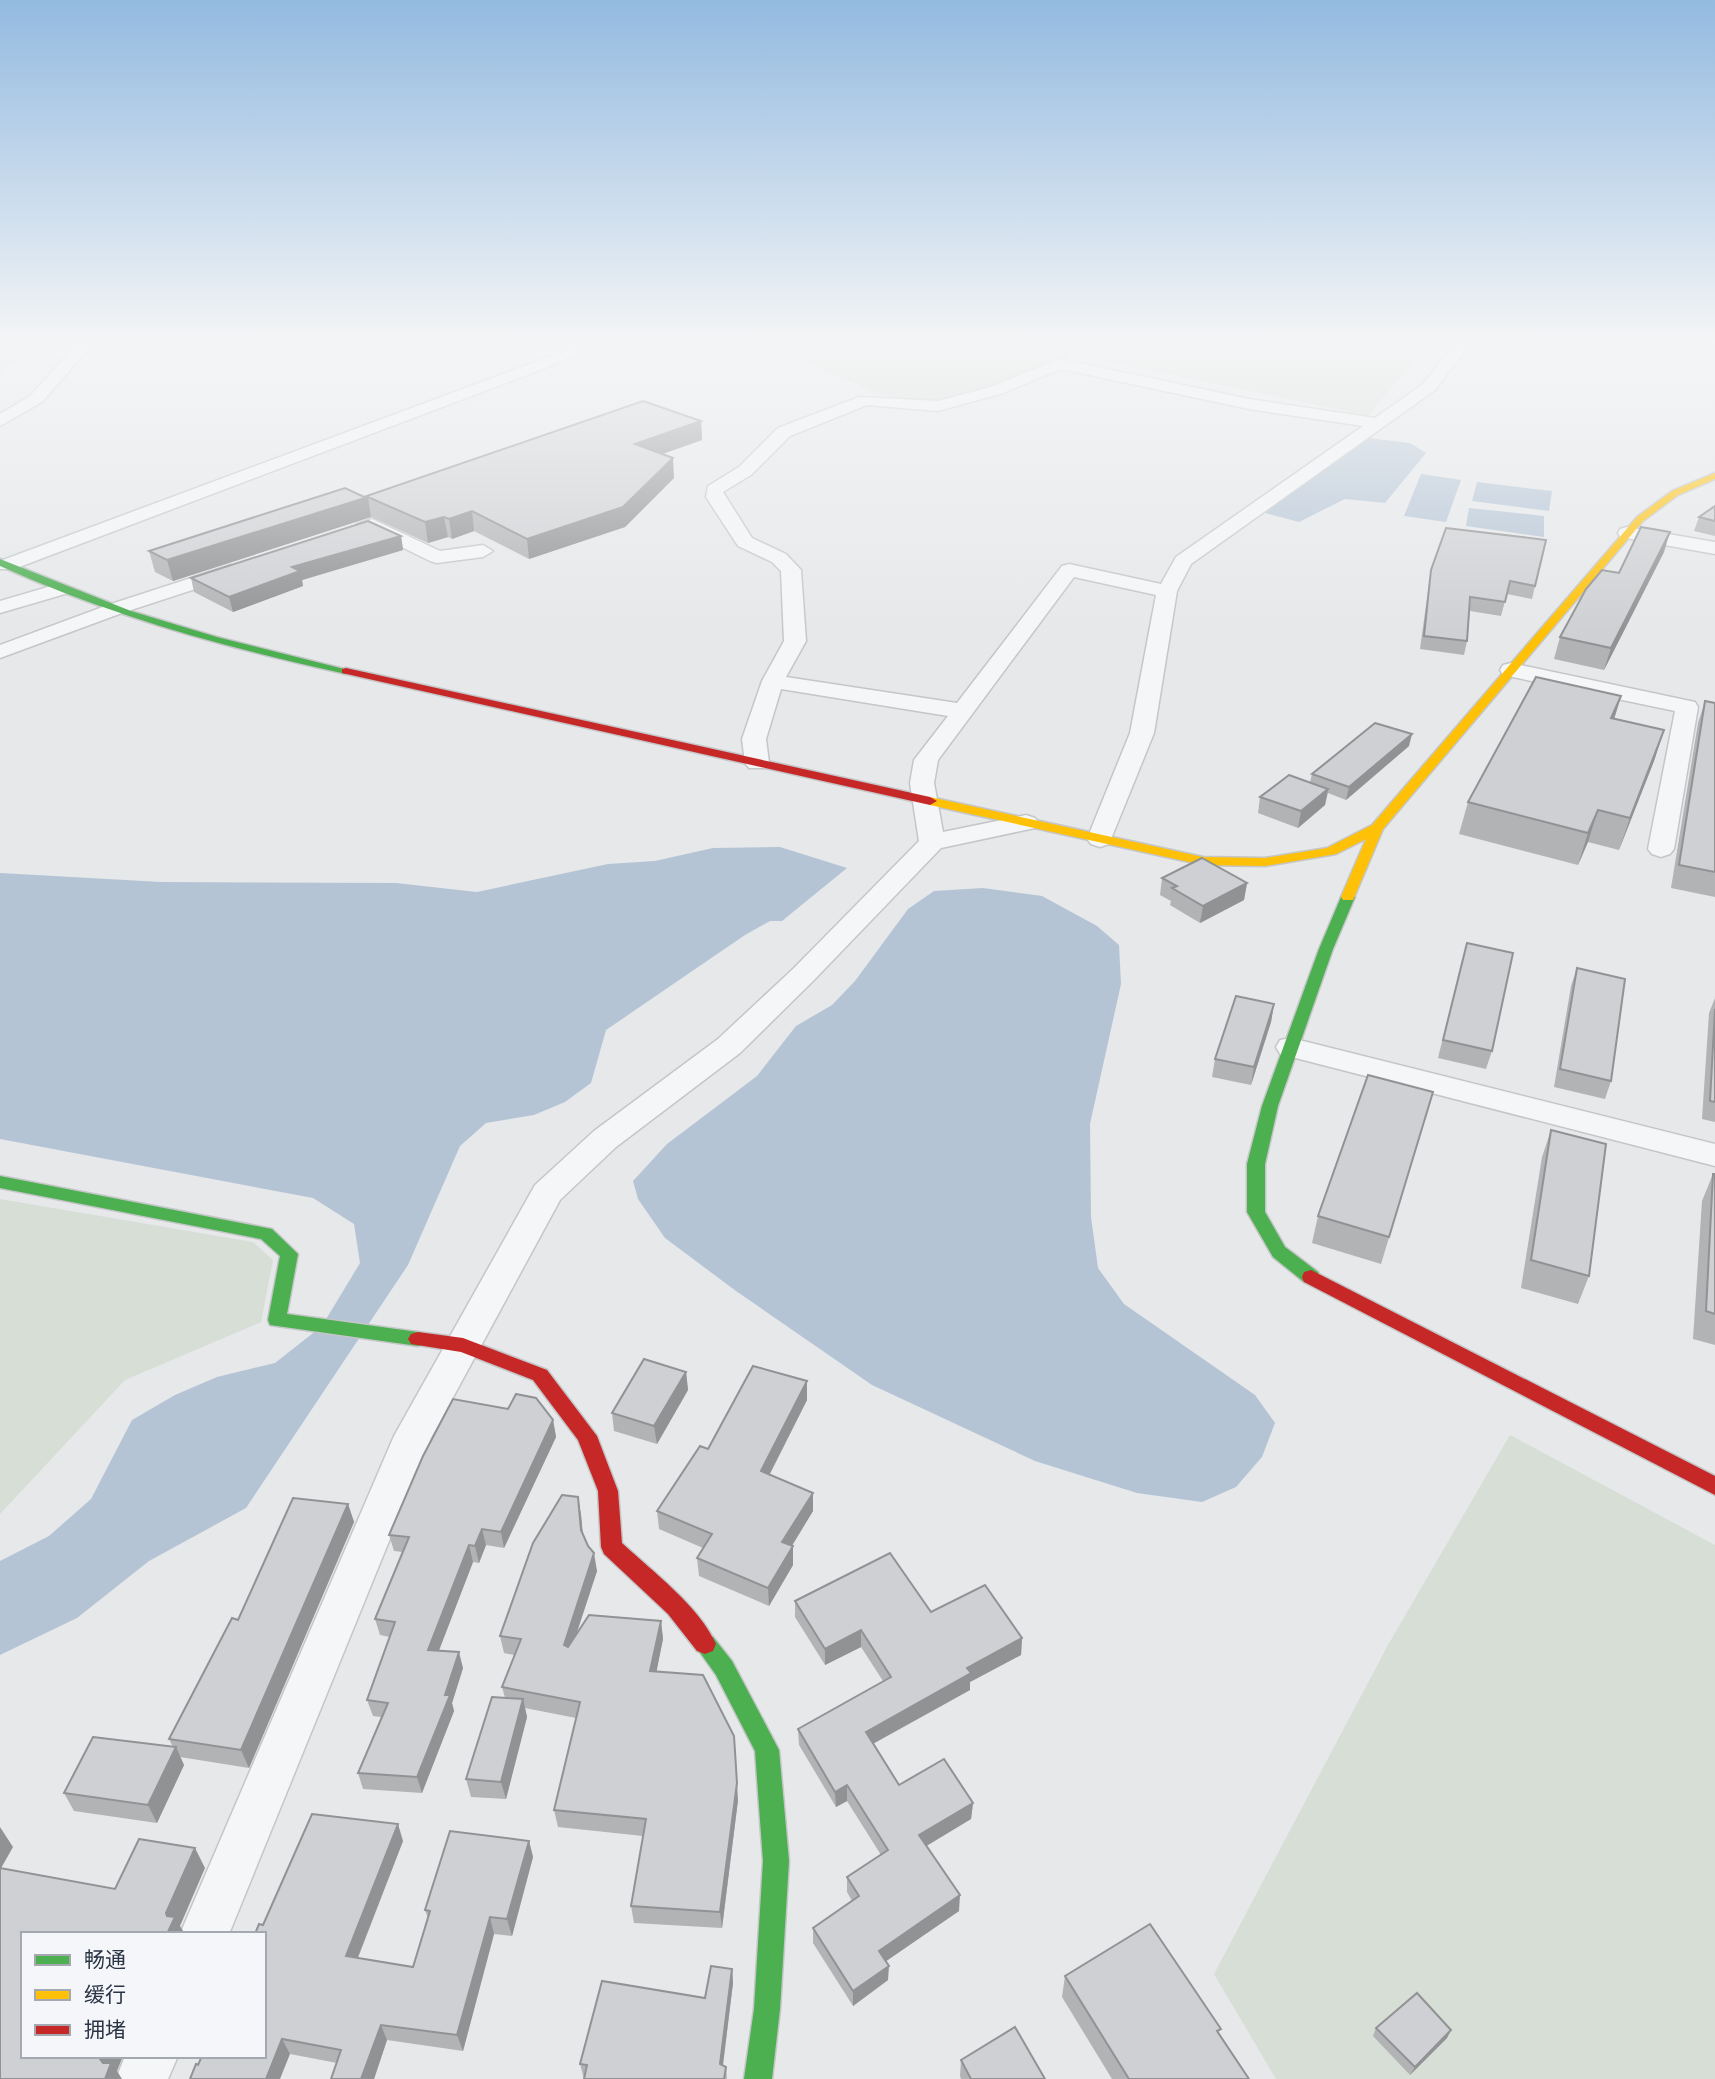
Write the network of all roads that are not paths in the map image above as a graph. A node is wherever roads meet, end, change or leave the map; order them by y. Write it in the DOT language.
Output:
graph roads {
  1 [pos="343,438"];
  2 [pos="778,438"];
  3 [pos="1357,438"];
  4 [pos="1715,476"];
  5 [pos="1627,533"];
  6 [pos="346,534"];
  7 [pos="1715,548"];
  8 [pos="483,551"];
  9 [pos="4,564"];
  10 [pos="244,567"];
  11 [pos="58,590"];
  12 [pos="1167,591"];
  13 [pos="0,607"];
  14 [pos="116,609"];
  15 [pos="0,652"];
  16 [pos="1511,670"];
  17 [pos="773,681"];
  18 [pos="962,711"];
  19 [pos="757,763"];
  20 [pos="927,801"];
  21 [pos="1026,823"];
  22 [pos="1377,828"];
  23 [pos="1100,839"];
  24 [pos="932,842"];
  25 [pos="1661,849"];
  26 [pos="1291,1047"];
  27 [pos="1715,1155"];
  28 [pos="0,1182"];
  29 [pos="463,1345"];
  30 [pos="1715,1486"];
  31 [pos="205,1932"];
  32 [pos="151,2058"];
  33 [pos="142,2079"];
  34 [pos="758,2079"];
  1 -- 9 [label="street"];
  2 -- 17 [label="street"];
  3 -- 12 [label="street"];
  4 -- 5 [label="street"];
  5 -- 7 [label="street"];
  5 -- 16 [label="street"];
  6 -- 8 [label="street"];
  9 -- 11 [label="street"];
  10 -- 14 [label="street"];
  11 -- 13 [label="street"];
  11 -- 14 [label="street"];
  12 -- 18 [label="street"];
  12 -- 23 [label="street"];
  14 -- 15 [label="street"];
  14 -- 19 [label="street"];
  16 -- 22 [label="street"];
  16 -- 25 [label="street"];
  17 -- 18 [label="street"];
  17 -- 19 [label="street"];
  18 -- 20 [label="street"];
  19 -- 20 [label="street"];
  20 -- 21 [label="street"];
  20 -- 24 [label="street"];
  21 -- 23 [label="street"];
  21 -- 24 [label="street"];
  22 -- 23 [label="street"];
  22 -- 26 [label="street"];
  24 -- 29 [label="street"];
  26 -- 27 [label="street"];
  26 -- 30 [label="street"];
  28 -- 29 [label="street"];
  29 -- 31 [label="street"];
  29 -- 34 [label="street"];
  32 -- 33 [label="street"];
}
